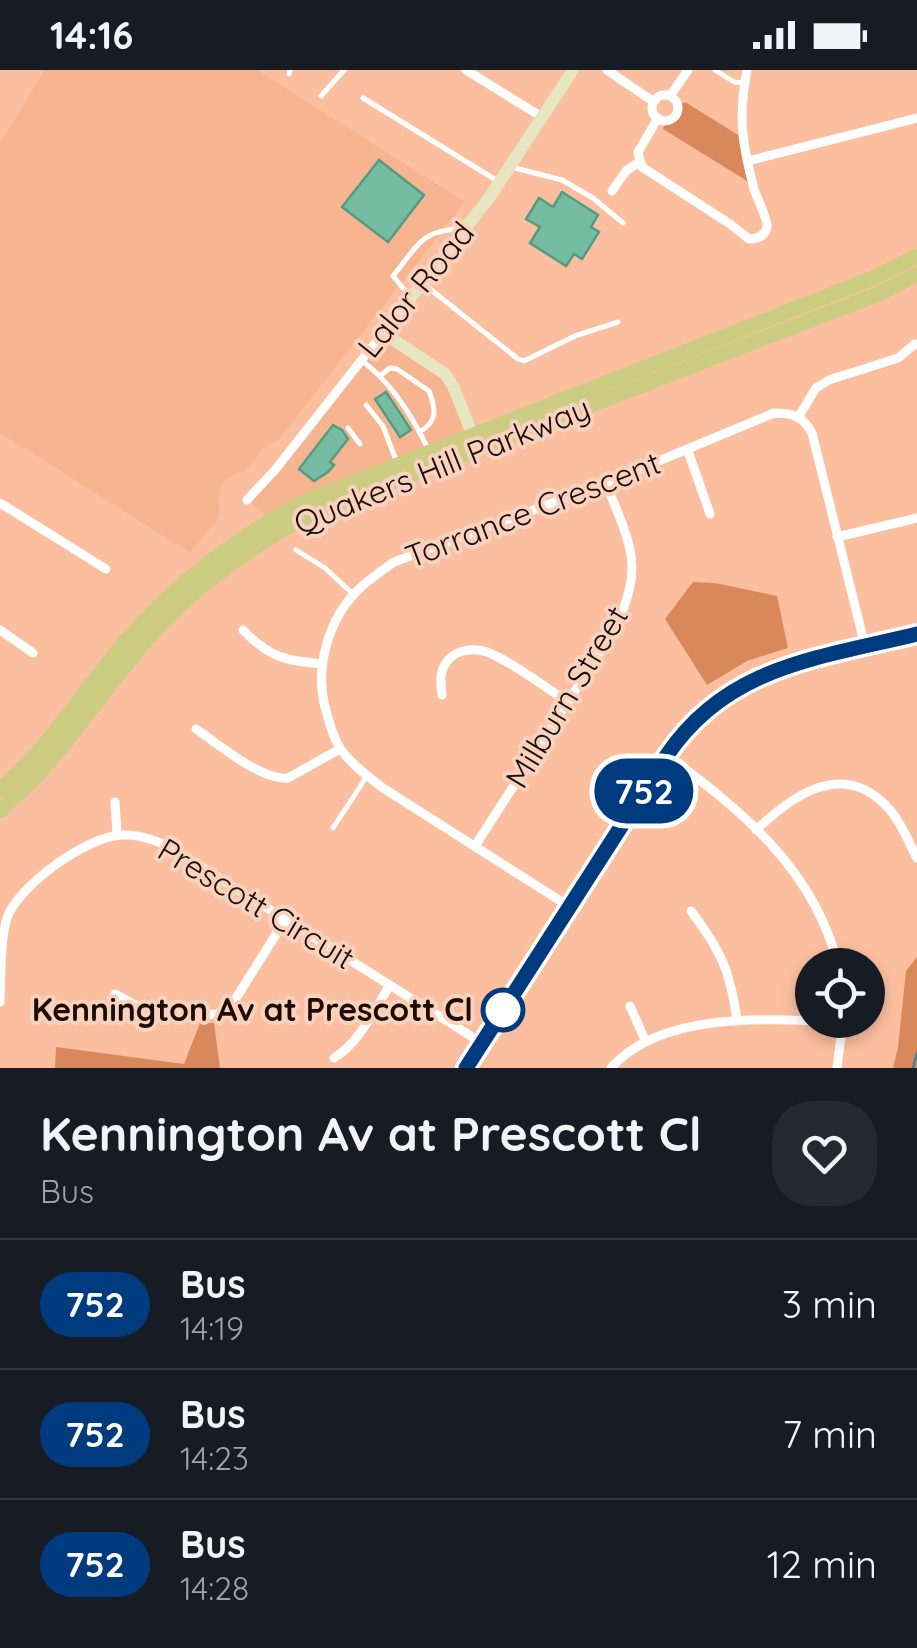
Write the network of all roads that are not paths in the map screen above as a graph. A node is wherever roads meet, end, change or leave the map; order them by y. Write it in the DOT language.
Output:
graph roads {
  1 [pos="344,70"];
  2 [pos="466,70"];
  3 [pos="573,70"];
  4 [pos="606,70"];
  5 [pos="688,70"];
  6 [pos="714,70"];
  7 [pos="747,70"];
  8 [pos="744,83"];
  9 [pos="320,96"];
  10 [pos="670,96"];
  11 [pos="363,98"];
  12 [pos="654,102"];
  13 [pos="542,117"];
  14 [pos="658,118"];
  15 [pos="917,118"];
  16 [pos="748,161"];
  17 [pos="639,162"];
  18 [pos="511,167"];
  19 [pos="500,182"];
  20 [pos="612,191"];
  21 [pos="624,223"];
  22 [pos="465,229"];
  23 [pos="917,256"];
  24 [pos="917,274"];
  25 [pos="422,282"];
  26 [pos="410,297"];
  27 [pos="618,322"];
  28 [pos="383,333"];
  29 [pos="912,347"];
  30 [pos="361,360"];
  31 [pos="917,362"];
  32 [pos="381,375"];
  33 [pos="366,404"];
  34 [pos="799,416"];
  35 [pos="348,428"];
  36 [pos="420,432"];
  37 [pos="476,442"];
  38 [pos="360,444"];
  39 [pos="688,451"];
  40 [pos="429,452"];
  41 [pos="398,464"];
  42 [pos="606,484"];
  43 [pos="247,500"];
  44 [pos="0,502"];
  45 [pos="710,514"];
  46 [pos="917,518"];
  47 [pos="837,538"];
  48 [pos="296,550"];
  49 [pos="106,569"];
  50 [pos="353,594"];
  51 [pos="0,630"];
  52 [pos="243,630"];
  53 [pos="917,634"];
  54 [pos="865,646"];
  55 [pos="33,653"];
  56 [pos="322,664"];
  57 [pos="442,695"];
  58 [pos="568,702"];
  59 [pos="196,729"];
  60 [pos="340,749"];
  61 [pos="667,755"];
  62 [pos="367,776"];
  63 [pos="0,790"];
  64 [pos="115,802"];
  65 [pos="0,810"];
  66 [pos="333,828"];
  67 [pos="756,830"];
  68 [pos="117,834"];
  69 [pos="475,846"];
  70 [pos="917,858"];
  71 [pos="570,907"];
  72 [pos="691,911"];
  73 [pos="285,920"];
  74 [pos="833,948"];
  75 [pos="390,985"];
  76 [pos="115,994"];
  77 [pos="0,1002"];
  78 [pos="630,1006"];
  79 [pos="737,1020"];
  80 [pos="795,1021"];
  81 [pos="841,1038"];
  82 [pos="644,1040"];
  83 [pos="482,1043"];
  84 [pos="334,1058"];
  85 [pos="466,1068"];
  86 [pos="610,1068"];
  87 [pos="837,1068"];
  1 -- 9 [label="lane"];
  2 -- 13 [label="street"];
  3 -- 13 [label="street, Lalor Road"];
  4 -- 12 [label="street"];
  5 -- 10 [label="street"];
  6 -- 8 [label="lane"];
  7 -- 8 [label="street"];
  8 -- 16 [label="street"];
  10 -- 12 [label="street"];
  10 -- 14 [label="street"];
  11 -- 19 [label="lane"];
  12 -- 14 [label="street"];
  13 -- 18 [label="street, Lalor Road"];
  14 -- 17 [label="street"];
  15 -- 16 [label="street"];
  16 -- 17 [label="street"];
  17 -- 20 [label="street"];
  18 -- 19 [label="street, Lalor Road"];
  18 -- 21 [label="lane"];
  19 -- 22 [label="street, Lalor Road"];
  22 -- 25 [label="street, Lalor Road"];
  22 -- 26 [label="lane"];
  23 -- 37 [label="main road, Quakers Hill Parkway"];
  24 -- 37 [label="main road, Quakers Hill Parkway"];
  25 -- 26 [label="street, Lalor Road"];
  25 -- 27 [label="lane"];
  26 -- 28 [label="street, Lalor Road"];
  28 -- 30 [label="street, Lalor Road"];
  28 -- 37 [label="street"];
  29 -- 31 [label="street"];
  29 -- 34 [label="street"];
  30 -- 32 [label="lane"];
  30 -- 43 [label="street, Lalor Road"];
  32 -- 36 [label="lane"];
  32 -- 36 [label="lane"];
  33 -- 41 [label="lane"];
  34 -- 39 [label="street, Torrance Crescent"];
  34 -- 47 [label="street"];
  35 -- 38 [label="lane"];
  36 -- 40 [label="lane"];
  37 -- 40 [label="main road, Quakers Hill Parkway"];
  37 -- 65 [label="main road, Quakers Hill Parkway"];
  39 -- 42 [label="street, Torrance Crescent"];
  39 -- 45 [label="street"];
  40 -- 41 [label="main road, Quakers Hill Parkway"];
  41 -- 63 [label="main road, Quakers Hill Parkway"];
  42 -- 50 [label="street, Torrance Crescent"];
  42 -- 58 [label="street, Milburn Street"];
  44 -- 49 [label="street"];
  46 -- 47 [label="street"];
  47 -- 54 [label="street"];
  48 -- 50 [label="lane"];
  50 -- 56 [label="street, Torrance Crescent"];
  51 -- 55 [label="street"];
  52 -- 56 [label="street"];
  53 -- 54 [label="street"];
  54 -- 61 [label="street"];
  56 -- 60 [label="street, Torrance Crescent"];
  57 -- 58 [label="street"];
  58 -- 69 [label="street, Milburn Street"];
  59 -- 60 [label="street"];
  60 -- 62 [label="street, Torrance Crescent"];
  61 -- 67 [label="street"];
  61 -- 71 [label="street"];
  62 -- 66 [label="lane"];
  62 -- 69 [label="street, Torrance Crescent"];
  64 -- 68 [label="street"];
  67 -- 70 [label="street"];
  67 -- 74 [label="street"];
  68 -- 73 [label="street, Prescott Circuit"];
  68 -- 77 [label="street, Prescott Circuit"];
  69 -- 71 [label="street, Torrance Crescent"];
  71 -- 83 [label="street"];
  72 -- 79 [label="street"];
  73 -- 75 [label="street, Prescott Circuit"];
  73 -- 76 [label="street"];
  75 -- 83 [label="street, Prescott Circuit"];
  75 -- 84 [label="street"];
  78 -- 82 [label="street"];
  79 -- 80 [label="street"];
  79 -- 82 [label="street"];
  81 -- 87 [label="street"];
  82 -- 86 [label="street"];
  83 -- 85 [label="street"];
}
